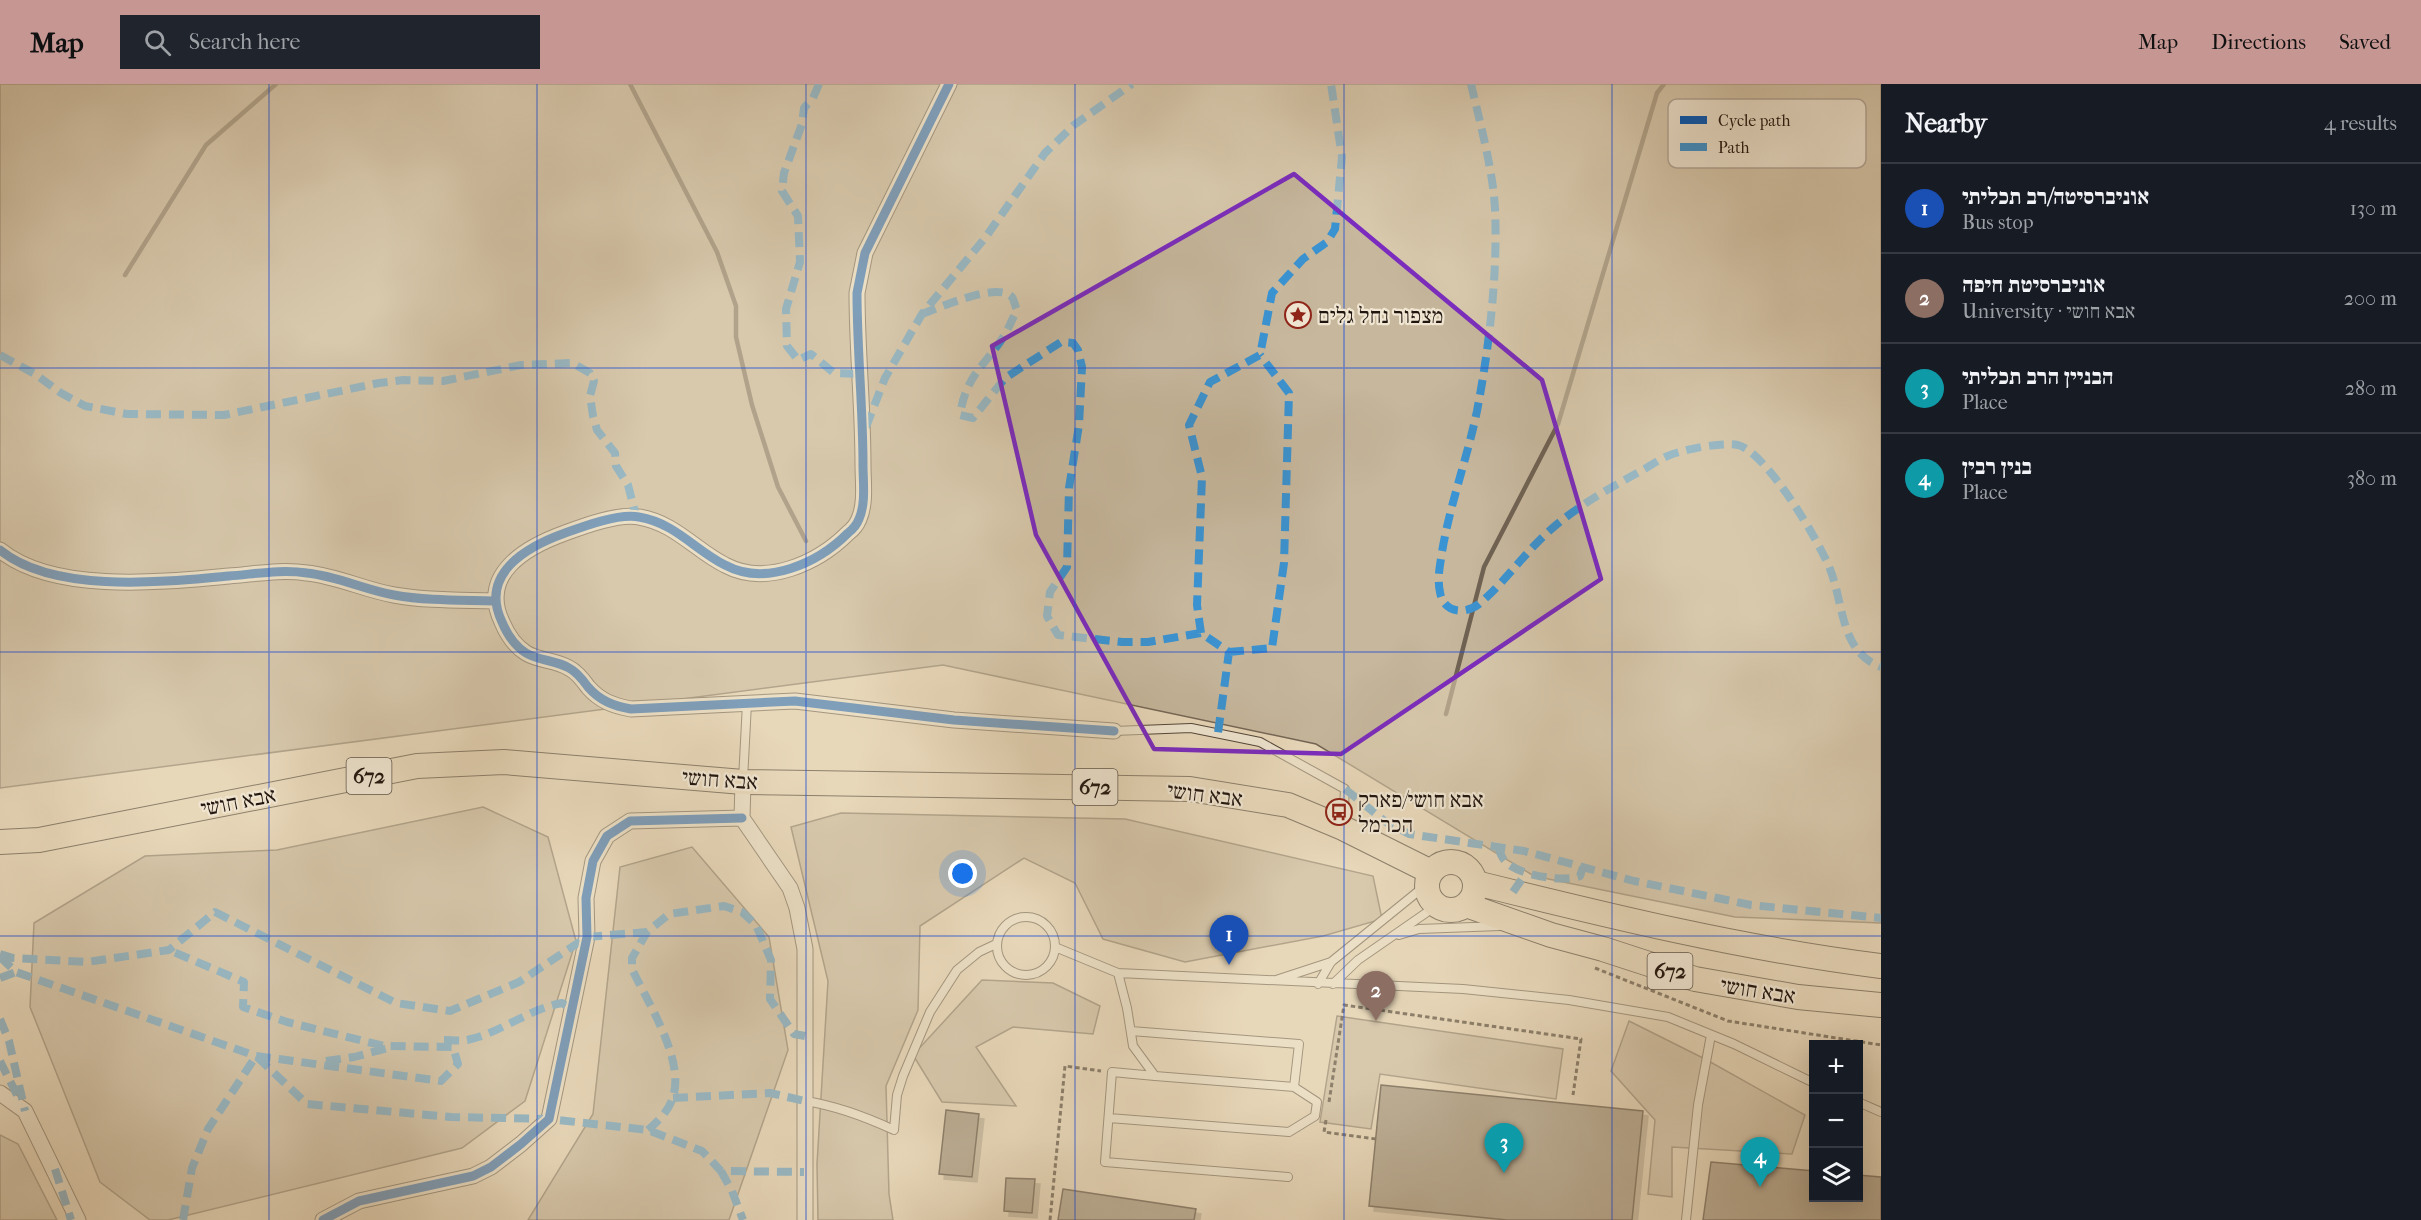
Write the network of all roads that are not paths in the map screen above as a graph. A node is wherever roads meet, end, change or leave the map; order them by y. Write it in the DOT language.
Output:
graph roads {
  1 [pos="949,84"];
  2 [pos="0,550"];
  3 [pos="494,601"];
  4 [pos="747,703"];
  5 [pos="1114,731"];
  6 [pos="743,782"];
  7 [pos="742,818"];
  8 [pos="1342,828"];
  9 [pos="0,842"];
  10 [pos="1476,883"];
  11 [pos="1431,888"];
  12 [pos="1466,905"];
  13 [pos="1519,922"];
  14 [pos="1391,936"];
  15 [pos="996,944"];
  16 [pos="1056,948"];
  17 [pos="1331,962"];
  18 [pos="1881,966"];
  19 [pos="1118,974"];
  20 [pos="1270,982"];
  21 [pos="1318,984"];
  22 [pos="1333,984"];
  23 [pos="1881,1005"];
  24 [pos="1131,1031"];
  25 [pos="1711,1035"];
  26 [pos="1155,1076"];
  27 [pos="1809,1081"];
  28 [pos="1294,1087"];
  29 [pos="0,1093"];
  30 [pos="805,1101"];
  31 [pos="1863,1104"];
  32 [pos="1881,1112"];
  33 [pos="1109,1118"];
  34 [pos="1288,1177"];
  35 [pos="78,1220"];
  36 [pos="323,1220"];
  37 [pos="805,1220"];
  38 [pos="1686,1220"];
  1 -- 3 [label="street"];
  2 -- 3 [label="street"];
  3 -- 4 [label="street"];
  4 -- 5 [label="street"];
  4 -- 6 [label="lane"];
  5 -- 8 [label="lane"];
  6 -- 7 [label="street"];
  6 -- 8 [label="main road, אבא חושי / 672"];
  6 -- 9 [label="main road, אבא חושי / 672"];
  7 -- 30 [label="street"];
  7 -- 36 [label="street"];
  8 -- 11 [label="main road, אבא חושי / 672"];
  10 -- 11 [label="main road"];
  10 -- 12 [label="main road"];
  10 -- 18 [label="main road, אבא חושי / 672"];
  11 -- 12 [label="main road, אבא חושי / 672"];
  11 -- 14 [label="lane"];
  11 -- 17 [label="lane"];
  12 -- 13 [label="main road, אבא חושי / 672"];
  13 -- 14 [label="lane"];
  13 -- 23 [label="main road, אבא חושי / 672"];
  14 -- 22 [label="lane"];
  15 -- 16 [label="lane"];
  15 -- 16 [label="lane"];
  15 -- 30 [label="lane"];
  16 -- 19 [label="lane"];
  17 -- 20 [label="lane"];
  17 -- 21 [label="lane"];
  19 -- 20 [label="lane"];
  19 -- 24 [label="lane"];
  20 -- 21 [label="lane"];
  21 -- 22 [label="lane"];
  22 -- 25 [label="lane"];
  24 -- 26 [label="lane"];
  24 -- 28 [label="lane"];
  25 -- 27 [label="lane"];
  25 -- 38 [label="lane"];
  26 -- 28 [label="lane"];
  26 -- 33 [label="lane"];
  28 -- 33 [label="lane"];
  29 -- 35 [label="street"];
  30 -- 37 [label="street"];
  31 -- 32 [label="lane"];
  33 -- 34 [label="lane"];
}
